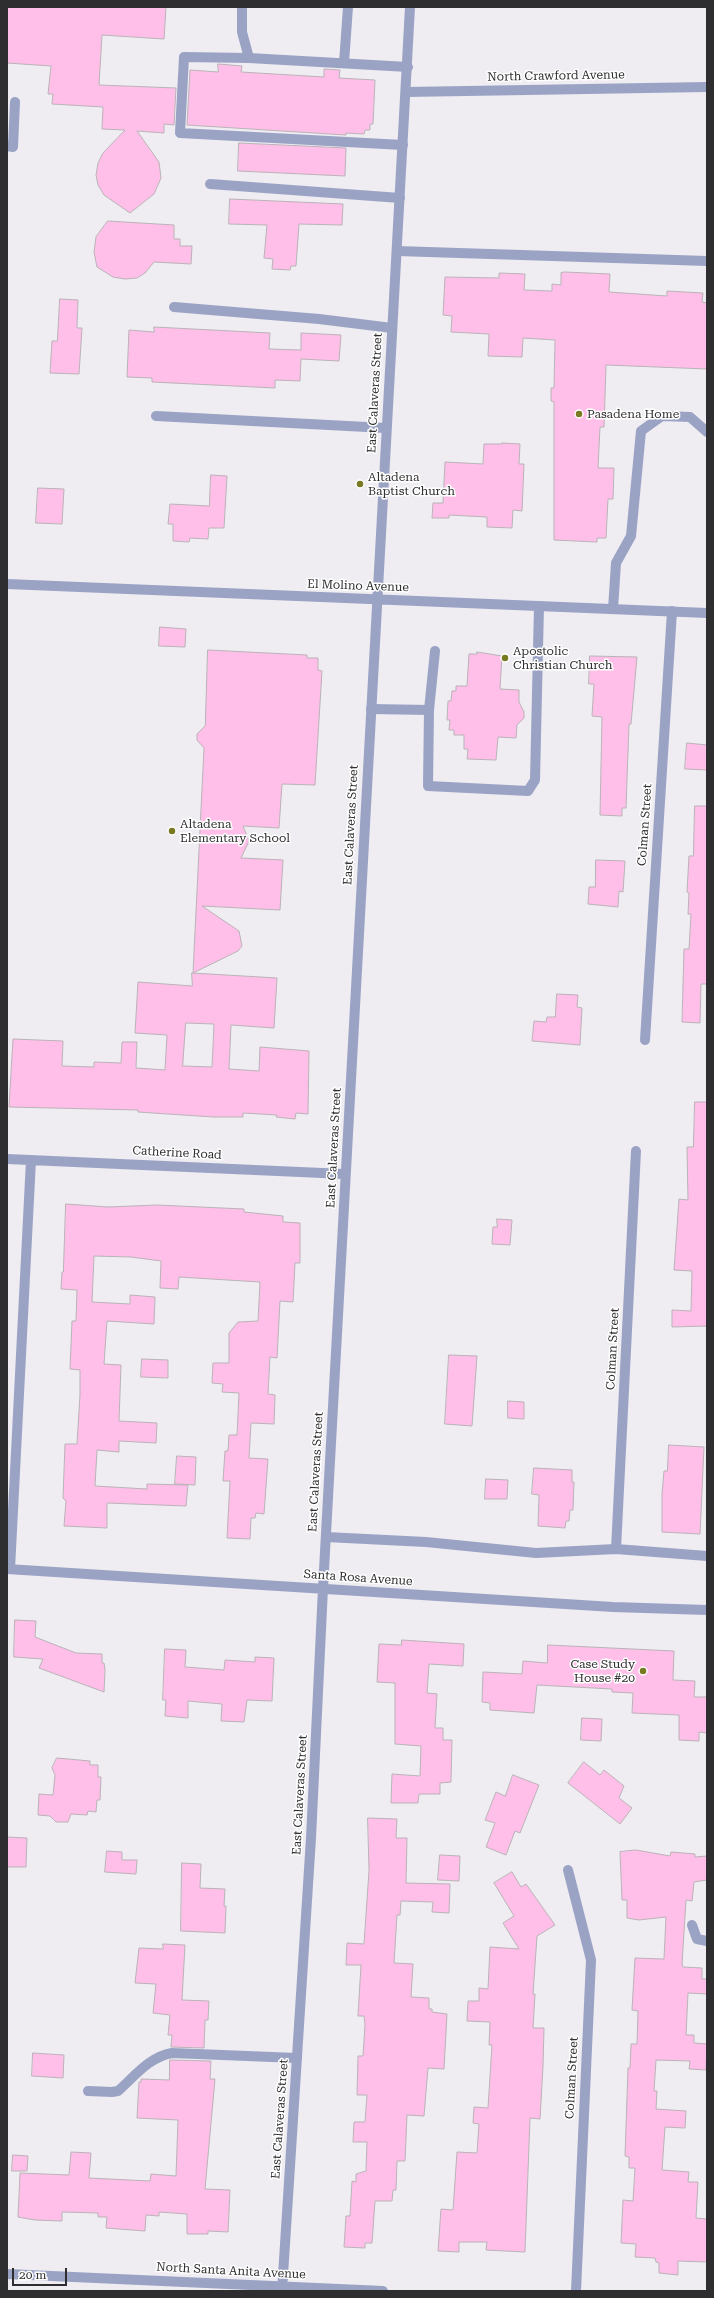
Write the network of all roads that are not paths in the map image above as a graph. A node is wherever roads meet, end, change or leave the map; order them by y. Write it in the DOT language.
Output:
graph roads {
  1 [pos="242,7"];
  2 [pos="348,7"];
  3 [pos="410,7"];
  4 [pos="249,58"];
  5 [pos="344,63"];
  6 [pos="408,67"];
  7 [pos="707,87"];
  8 [pos="406,92"];
  9 [pos="15,102"];
  10 [pos="403,145"];
  11 [pos="7,146"];
  12 [pos="210,184"];
  13 [pos="400,198"];
  14 [pos="397,251"];
  15 [pos="707,261"];
  16 [pos="174,307"];
  17 [pos="392,328"];
  18 [pos="156,416"];
  19 [pos="386,428"];
  20 [pos="707,432"];
  21 [pos="7,584"];
  22 [pos="376,600"];
  23 [pos="539,606"];
  24 [pos="613,609"];
  25 [pos="672,611"];
  26 [pos="707,613"];
  27 [pos="435,651"];
  28 [pos="370,709"];
  29 [pos="429,710"];
  30 [pos="645,1040"];
  31 [pos="636,1151"];
  32 [pos="7,1159"];
  33 [pos="32,1160"];
  34 [pos="345,1174"];
  35 [pos="326,1537"];
  36 [pos="616,1549"];
  37 [pos="707,1556"];
  38 [pos="9,1569"];
  39 [pos="323,1588"];
  40 [pos="707,1610"];
  41 [pos="568,1870"];
  42 [pos="692,1925"];
  43 [pos="707,1941"];
  44 [pos="297,2058"];
  45 [pos="88,2091"];
  46 [pos="7,2274"];
  47 [pos="282,2289"];
  48 [pos="383,2291"];
  49 [pos="576,2291"];
  1 -- 4 [label="street"];
  2 -- 5 [label="street"];
  3 -- 6 [label="street, East Calaveras Street"];
  4 -- 5 [label="street"];
  4 -- 10 [label="street"];
  5 -- 6 [label="street"];
  6 -- 8 [label="street, East Calaveras Street"];
  7 -- 8 [label="street, North Crawford Avenue"];
  8 -- 10 [label="street, East Calaveras Street"];
  9 -- 11 [label="street"];
  10 -- 13 [label="street, East Calaveras Street"];
  12 -- 13 [label="street"];
  13 -- 14 [label="street, East Calaveras Street"];
  14 -- 15 [label="street"];
  14 -- 17 [label="street, East Calaveras Street"];
  16 -- 17 [label="street"];
  17 -- 19 [label="street, East Calaveras Street"];
  18 -- 19 [label="street"];
  19 -- 22 [label="street, East Calaveras Street"];
  20 -- 24 [label="street"];
  21 -- 22 [label="street, El Molino Avenue"];
  22 -- 23 [label="street, El Molino Avenue"];
  22 -- 28 [label="street, East Calaveras Street"];
  23 -- 24 [label="street, El Molino Avenue"];
  23 -- 29 [label="street"];
  24 -- 25 [label="street, El Molino Avenue"];
  25 -- 26 [label="street, El Molino Avenue"];
  25 -- 30 [label="street, Colman Street"];
  27 -- 29 [label="street"];
  28 -- 29 [label="street"];
  28 -- 34 [label="street, East Calaveras Street"];
  31 -- 36 [label="street, Colman Street"];
  32 -- 33 [label="street, Catherine Road"];
  33 -- 34 [label="street, Catherine Road"];
  33 -- 38 [label="street"];
  34 -- 35 [label="street, East Calaveras Street"];
  35 -- 36 [label="street"];
  35 -- 39 [label="street, East Calaveras Street"];
  36 -- 37 [label="street"];
  38 -- 39 [label="street, Santa Rosa Avenue"];
  39 -- 40 [label="street, Santa Rosa Avenue"];
  39 -- 44 [label="street, East Calaveras Street"];
  41 -- 49 [label="street, Colman Street"];
  42 -- 43 [label="street"];
  44 -- 45 [label="street"];
  44 -- 47 [label="street, East Calaveras Street"];
  46 -- 47 [label="street, North Santa Anita Avenue"];
  47 -- 48 [label="street, North Santa Anita Avenue"];
}
